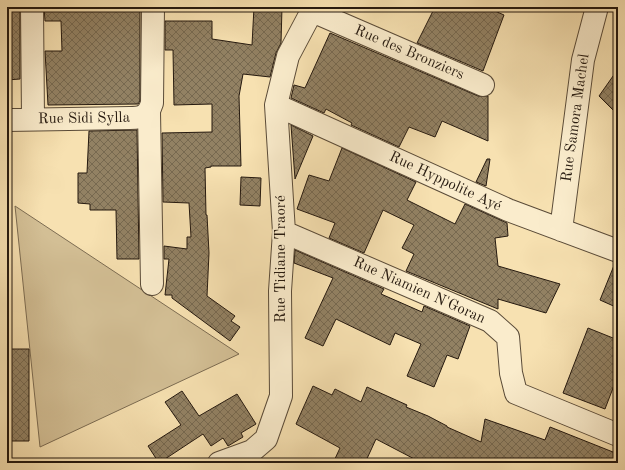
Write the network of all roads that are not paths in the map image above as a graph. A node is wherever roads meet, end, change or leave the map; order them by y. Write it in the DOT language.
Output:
graph roads {
  1 [pos="32,7"];
  2 [pos="152,7"];
  3 [pos="597,7"];
  4 [pos="313,9"];
  5 [pos="483,85"];
  6 [pos="276,105"];
  7 [pos="149,112"];
  8 [pos="33,119"];
  9 [pos="7,120"];
  10 [pos="561,230"];
  11 [pos="284,232"];
  12 [pos="618,251"];
  13 [pos="152,284"];
  14 [pos="618,435"];
  15 [pos="219,463"];
  1 -- 8 [label="street"];
  2 -- 7 [label="street, Rue Sidi Sylla"];
  3 -- 10 [label="street, Rue Samora Machel"];
  4 -- 5 [label="street, Rue des Bronziers"];
  4 -- 6 [label="street, Rue Tidiane Traoré"];
  6 -- 10 [label="street, Rue Hyppolite Ayé"];
  6 -- 11 [label="street, Rue Tidiane Traoré"];
  7 -- 8 [label="street, Rue Sidi Sylla"];
  7 -- 13 [label="street"];
  8 -- 9 [label="street, Rue Sidi Sylla"];
  10 -- 12 [label="street, Rue Hyppolite Ayé"];
  11 -- 14 [label="street, Rue Niamien N'Goran"];
  11 -- 15 [label="street, Rue Tidiane Traoré"];
}
